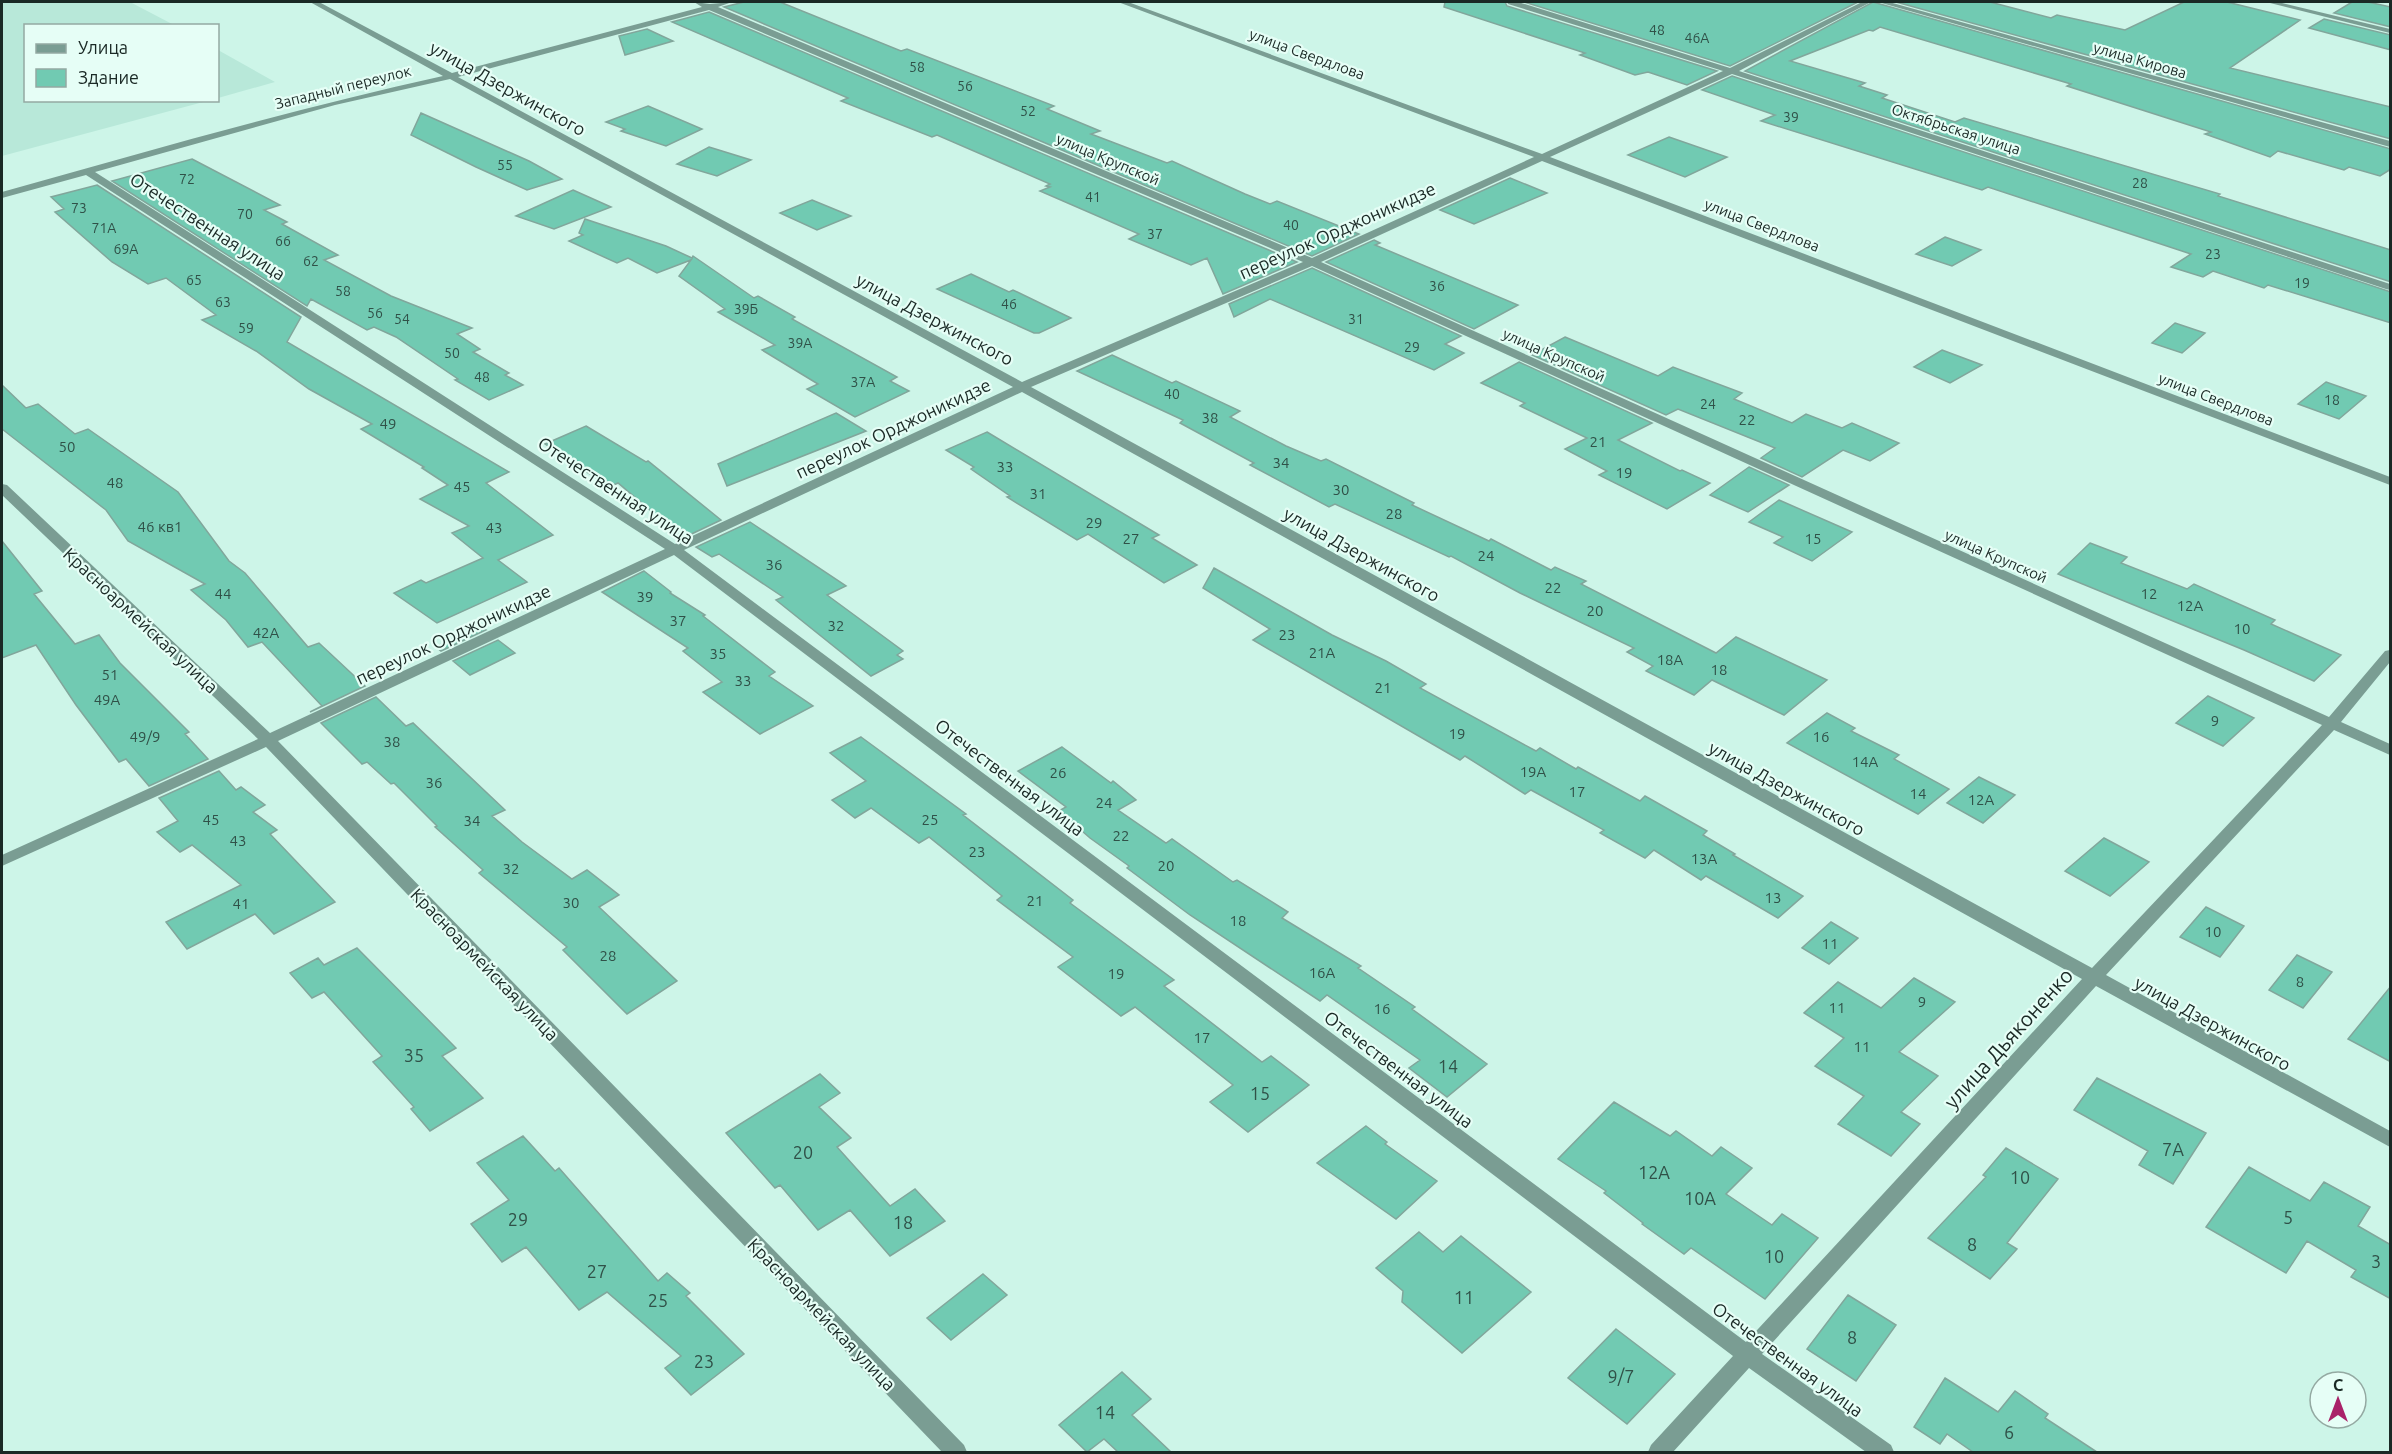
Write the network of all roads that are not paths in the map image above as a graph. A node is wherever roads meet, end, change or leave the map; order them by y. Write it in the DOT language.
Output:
graph roads {
  1 [pos="314,2"];
  2 [pos="698,2"];
  3 [pos="728,2"];
  4 [pos="1122,2"];
  5 [pos="1511,2"];
  6 [pos="1867,2"];
  7 [pos="1882,2"];
  8 [pos="2270,2"];
  9 [pos="710,6"];
  10 [pos="2391,32"];
  11 [pos="1731,71"];
  12 [pos="448,77"];
  13 [pos="2391,144"];
  14 [pos="1542,157"];
  15 [pos="87,171"];
  16 [pos="2,195"];
  17 [pos="1312,262"];
  18 [pos="2391,287"];
  19 [pos="1022,387"];
  20 [pos="2391,481"];
  21 [pos="2,488"];
  22 [pos="675,550"];
  23 [pos="2391,654"];
  24 [pos="2331,724"];
  25 [pos="268,740"];
  26 [pos="2391,750"];
  27 [pos="2,861"];
  28 [pos="2093,978"];
  29 [pos="2391,1140"];
  30 [pos="1749,1356"];
  31 [pos="956,1452"];
  32 [pos="1659,1452"];
  33 [pos="1883,1452"];
  1 -- 12 [label="street, улица Дзержинского"];
  2 -- 9 [label="street, улица Крупской"];
  3 -- 9 [label="street, Западный переулок"];
  4 -- 14 [label="street, улица Свердлова"];
  5 -- 11 [label="street, Октябрьская улица"];
  6 -- 11 [label="street, переулок Орджоникидзе"];
  7 -- 13 [label="street, улица Кирова"];
  8 -- 10 [label="street"];
  9 -- 12 [label="street, Западный переулок"];
  9 -- 17 [label="street, улица Крупской"];
  11 -- 14 [label="street, переулок Орджоникидзе"];
  11 -- 18 [label="street, Октябрьская улица"];
  12 -- 15 [label="street, Западный переулок"];
  12 -- 19 [label="street, улица Дзержинского"];
  14 -- 17 [label="street, переулок Орджоникидзе"];
  14 -- 20 [label="street, улица Свердлова"];
  15 -- 16 [label="street, Западный переулок"];
  15 -- 22 [label="street, Отечественная улица"];
  17 -- 19 [label="street, переулок Орджоникидзе"];
  17 -- 24 [label="street, улица Крупской"];
  19 -- 22 [label="street, переулок Орджоникидзе"];
  19 -- 28 [label="street, улица Дзержинского"];
  21 -- 25 [label="street, Красноармейская улица"];
  22 -- 25 [label="street, переулок Орджоникидзе"];
  22 -- 30 [label="street, Отечественная улица"];
  23 -- 24 [label="street, улица Дьяконенко"];
  24 -- 26 [label="street, улица Крупской"];
  24 -- 28 [label="street, улица Дьяконенко"];
  25 -- 27 [label="street, переулок Орджоникидзе"];
  25 -- 31 [label="street, Красноармейская улица"];
  28 -- 29 [label="street, улица Дзержинского"];
  28 -- 30 [label="street, улица Дьяконенко"];
  30 -- 32 [label="street, улица Дьяконенко"];
  30 -- 33 [label="street, Отечественная улица"];
}
